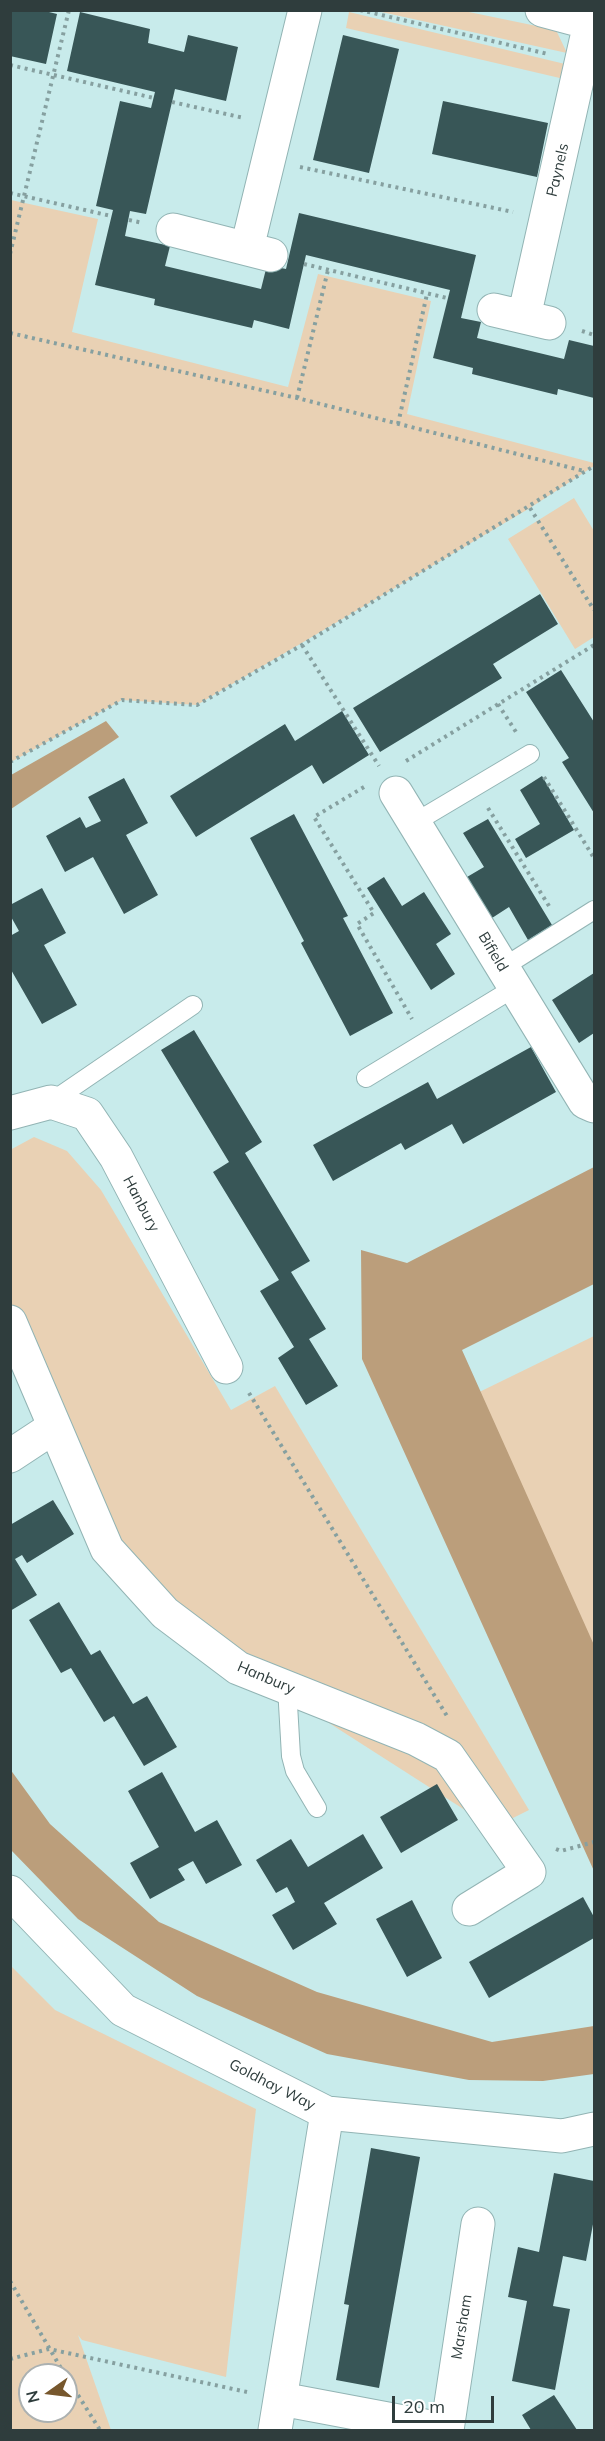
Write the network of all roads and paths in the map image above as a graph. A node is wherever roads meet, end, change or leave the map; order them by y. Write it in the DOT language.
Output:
graph roads {
  1 [pos="69,10"];
  2 [pos="305,10"];
  3 [pos="360,10"];
  4 [pos="542,10"];
  5 [pos="592,23"];
  6 [pos="555,56"];
  7 [pos="10,65"];
  8 [pos="53,73"];
  9 [pos="154,98"];
  10 [pos="172,102"];
  11 [pos="278,125"];
  12 [pos="270,161"];
  13 [pos="10,193"];
  14 [pos="24,196"];
  15 [pos="111,216"];
  16 [pos="546,219"];
  17 [pos="173,230"];
  18 [pos="10,254"];
  19 [pos="304,264"];
  20 [pos="328,270"];
  21 [pos="427,294"];
  22 [pos="447,298"];
  23 [pos="522,316"];
  24 [pos="10,333"];
  25 [pos="297,398"];
  26 [pos="398,424"];
  27 [pos="594,466"];
  28 [pos="585,471"];
  29 [pos="530,508"];
  30 [pos="594,610"];
  31 [pos="302,645"];
  32 [pos="594,645"];
  33 [pos="498,704"];
  34 [pos="530,754"];
  35 [pos="10,762"];
  36 [pos="390,784"];
  37 [pos="475,787"];
  38 [pos="414,823"];
  39 [pos="594,858"];
  40 [pos="594,910"];
  41 [pos="563,929"];
  42 [pos="508,978"];
  43 [pos="193,1005"];
  44 [pos="426,1042"];
  45 [pos="366,1078"];
  46 [pos="51,1102"];
  47 [pos="594,1106"];
  48 [pos="10,1113"];
  49 [pos="10,1322"];
  50 [pos="226,1367"];
  51 [pos="54,1427"];
  52 [pos="10,1456"];
  53 [pos="287,1687"];
  54 [pos="450,1721"];
  55 [pos="317,1808"];
  56 [pos="10,1892"];
  57 [pos="469,1909"];
  58 [pos="327,2113"];
  59 [pos="594,2129"];
  60 [pos="478,2224"];
  61 [pos="10,2281"];
  62 [pos="49,2349"];
  63 [pos="10,2359"];
  64 [pos="58,2363"];
  65 [pos="78,2395"];
  66 [pos="278,2415"];
  67 [pos="100,2430"];
  68 [pos="447,2430"];
  1 -- 8 [label="path"];
  2 -- 11 [label="street"];
  3 -- 6 [label="path"];
  4 -- 5 [label="street, Paynels"];
  5 -- 16 [label="street, Paynels"];
  7 -- 8 [label="path"];
  8 -- 9 [label="path"];
  8 -- 14 [label="path"];
  10 -- 11 [label="path"];
  11 -- 12 [label="street"];
  12 -- 16 [label="path"];
  12 -- 17 [label="street"];
  13 -- 14 [label="path"];
  14 -- 15 [label="path"];
  14 -- 18 [label="path"];
  16 -- 23 [label="street, Paynels"];
  19 -- 20 [label="path"];
  20 -- 21 [label="path"];
  20 -- 25 [label="path"];
  21 -- 22 [label="path"];
  21 -- 26 [label="path"];
  24 -- 25 [label="path"];
  25 -- 26 [label="path"];
  26 -- 28 [label="path"];
  27 -- 28 [label="path"];
  28 -- 29 [label="path"];
  29 -- 30 [label="path"];
  29 -- 31 [label="path"];
  31 -- 35 [label="path"];
  31 -- 36 [label="path"];
  32 -- 33 [label="path"];
  33 -- 34 [label="path"];
  33 -- 36 [label="path"];
  34 -- 37 [label="lane"];
  34 -- 39 [label="path"];
  36 -- 38 [label="street, Bifield"];
  36 -- 44 [label="path"];
  37 -- 38 [label="lane"];
  37 -- 41 [label="path"];
  38 -- 42 [label="street, Bifield"];
  40 -- 41 [label="lane"];
  41 -- 42 [label="lane"];
  42 -- 44 [label="lane"];
  42 -- 47 [label="street, Bifield"];
  43 -- 46 [label="lane"];
  44 -- 45 [label="lane"];
  46 -- 48 [label="street"];
  46 -- 50 [label="street, Hanbury"];
  49 -- 51 [label="street, Hanbury"];
  50 -- 54 [label="path"];
  51 -- 52 [label="street"];
  51 -- 53 [label="street, Hanbury"];
  53 -- 55 [label="lane"];
  53 -- 57 [label="street, Hanbury"];
  56 -- 58 [label="street, Goldhay Way"];
  58 -- 59 [label="street, Goldhay Way"];
  58 -- 66 [label="street"];
  60 -- 68 [label="street, Marsham"];
  61 -- 62 [label="path"];
  62 -- 63 [label="path"];
  62 -- 64 [label="path"];
  62 -- 66 [label="path"];
  65 -- 67 [label="path"];
  66 -- 68 [label="street, Marsham"];
}
